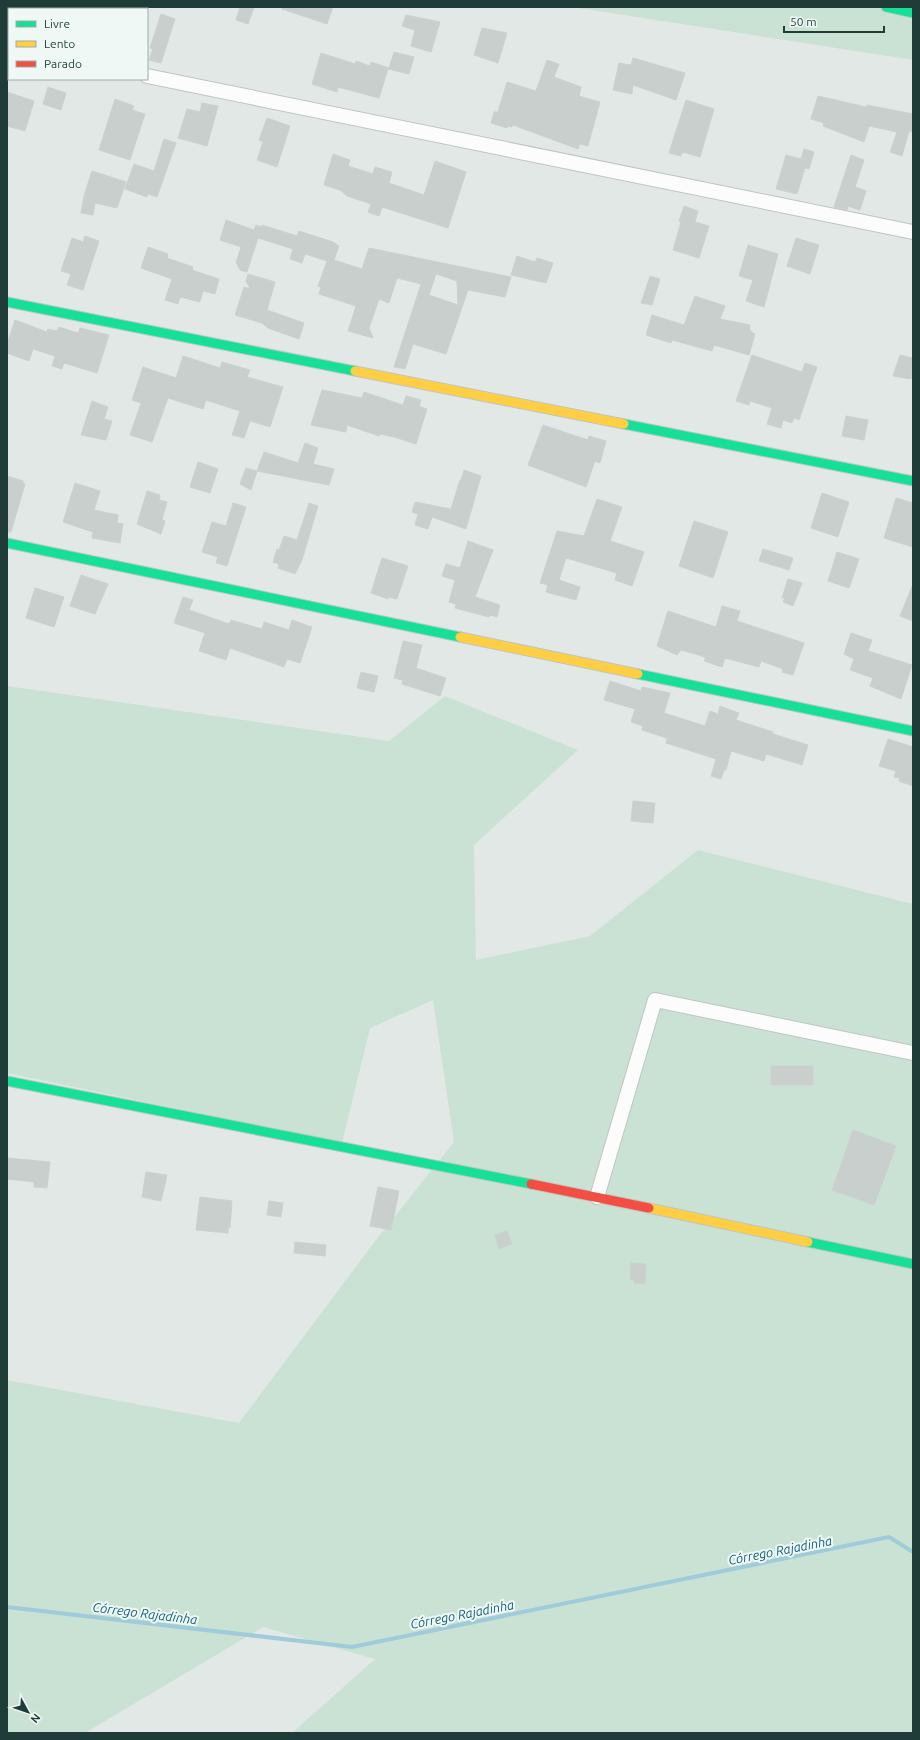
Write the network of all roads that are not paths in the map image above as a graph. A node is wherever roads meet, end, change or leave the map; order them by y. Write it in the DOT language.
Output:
graph roads {
  1 [pos="886,7"];
  2 [pos="913,13"];
  3 [pos="148,76"];
  4 [pos="913,232"];
  5 [pos="7,302"];
  6 [pos="913,481"];
  7 [pos="7,543"];
  8 [pos="913,731"];
  9 [pos="913,1053"];
  10 [pos="7,1081"];
  11 [pos="597,1197"];
  12 [pos="913,1264"];
  1 -- 2 [label="street"];
  3 -- 4 [label="street"];
  5 -- 6 [label="street"];
  7 -- 8 [label="street"];
  9 -- 11 [label="street"];
  10 -- 11 [label="street"];
  11 -- 12 [label="street"];
}
